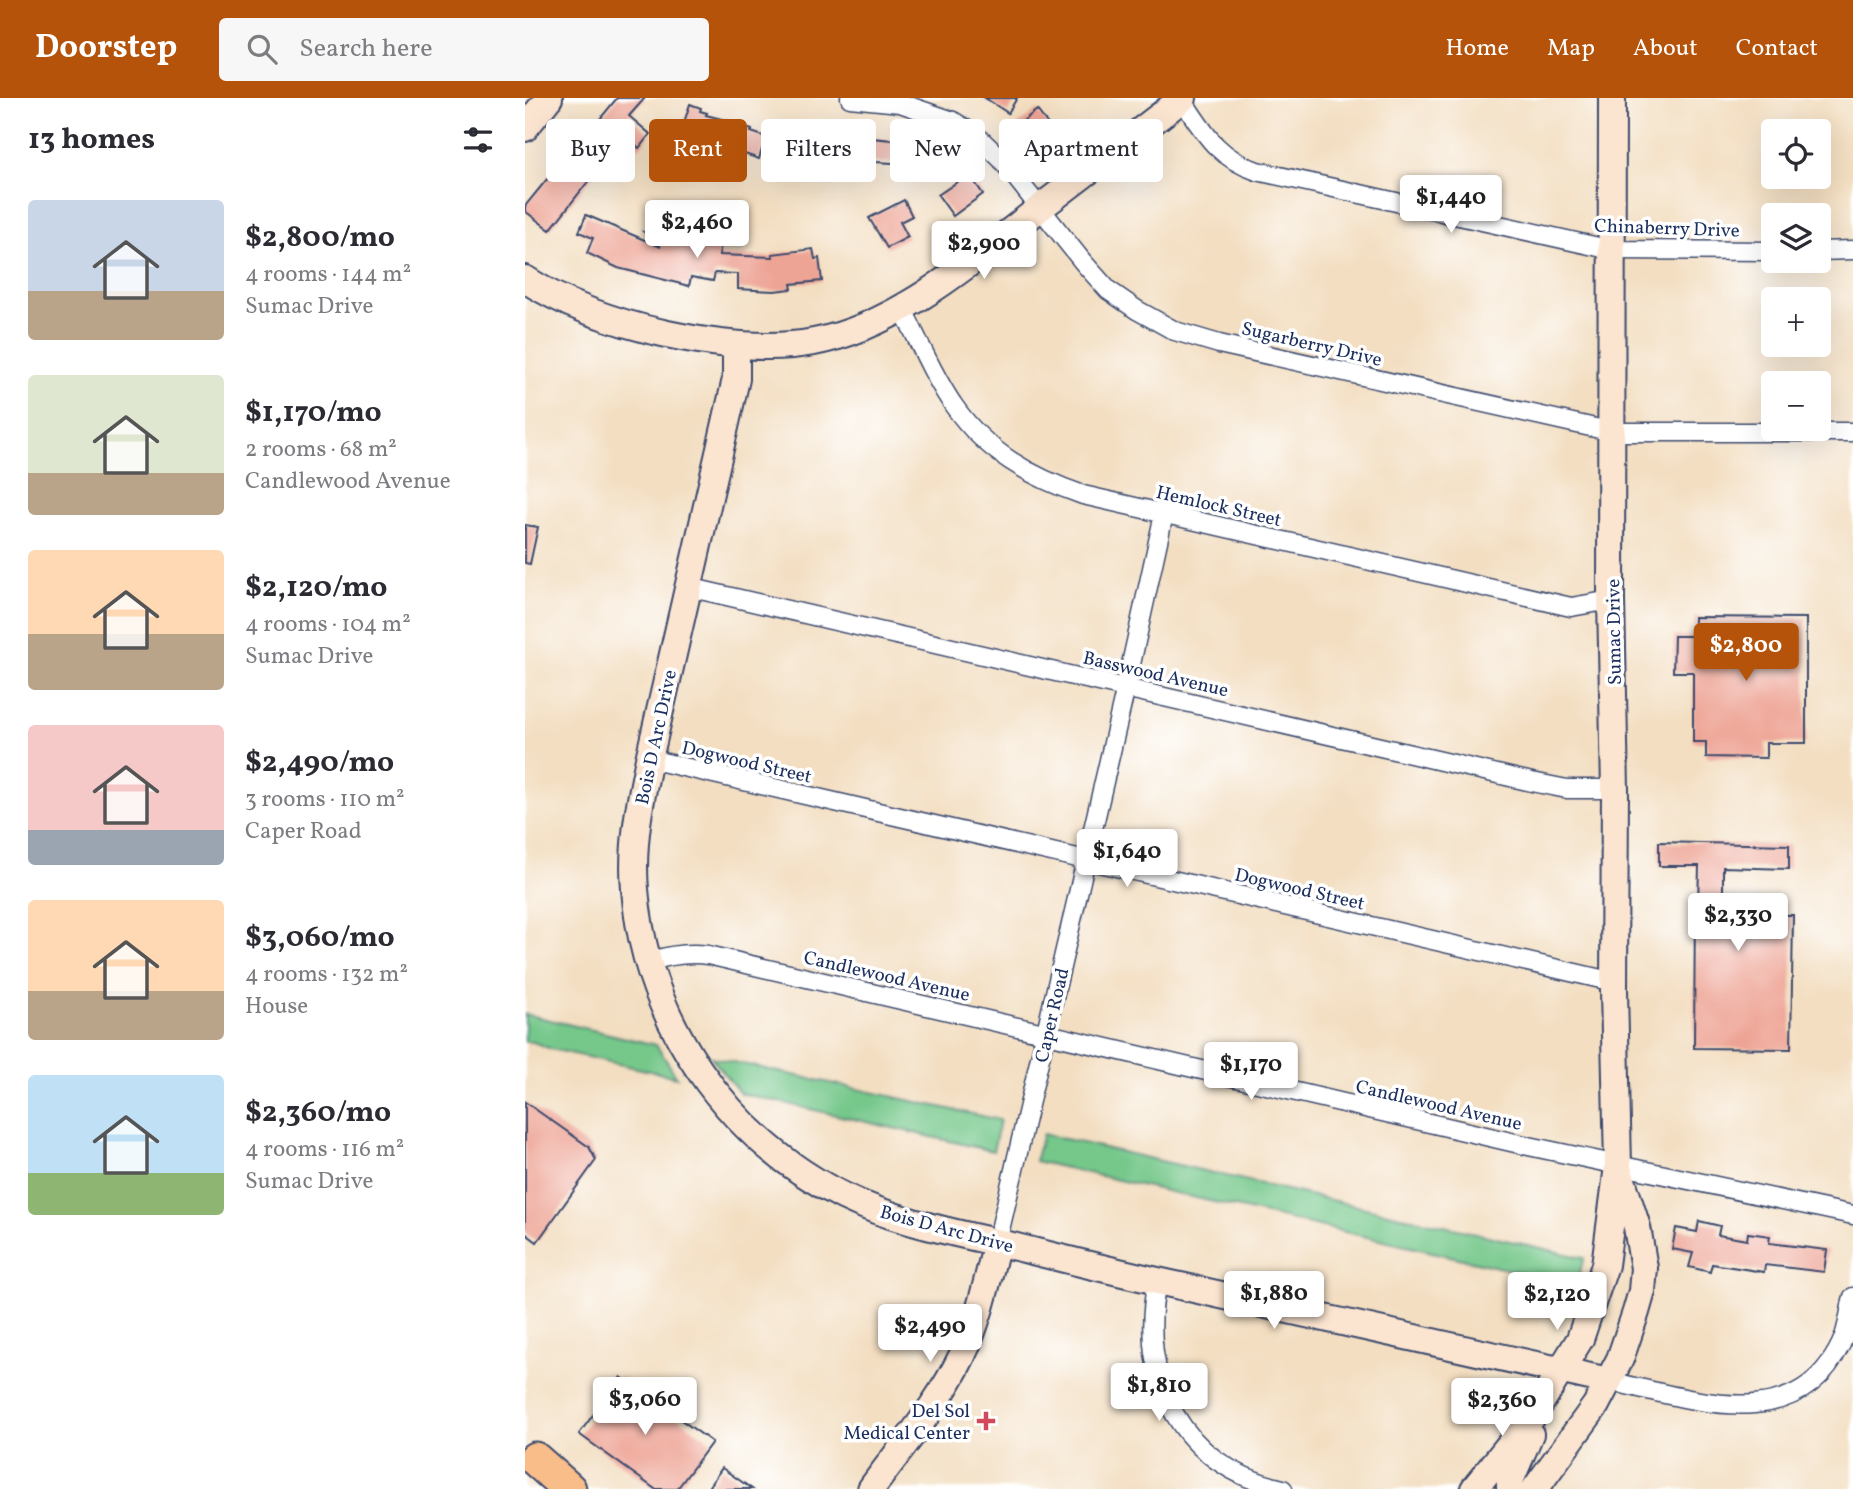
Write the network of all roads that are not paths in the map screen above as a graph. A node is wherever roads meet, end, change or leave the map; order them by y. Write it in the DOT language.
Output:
graph roads {
  1 [pos="549,98"];
  2 [pos="850,98"];
  3 [pos="1182,98"];
  4 [pos="1612,98"];
  5 [pos="525,128"];
  6 [pos="1040,208"];
  7 [pos="1612,250"];
  8 [pos="1853,250"];
  9 [pos="1761,251"];
  10 [pos="1831,251"];
  11 [pos="525,279"];
  12 [pos="901,306"];
  13 [pos="736,345"];
  14 [pos="1613,432"];
  15 [pos="1853,432"];
  16 [pos="1164,513"];
  17 [pos="688,587"];
  18 [pos="1611,600"];
  19 [pos="1126,687"];
  20 [pos="649,759"];
  21 [pos="1615,789"];
  22 [pos="1086,860"];
  23 [pos="648,962"];
  24 [pos="1614,982"];
  25 [pos="1046,1034"];
  26 [pos="1618,1166"];
  27 [pos="1853,1215"];
  28 [pos="997,1243"];
  29 [pos="1157,1281"];
  30 [pos="1853,1297"];
  31 [pos="1562,1371"];
  32 [pos="1608,1381"];
  33 [pos="1545,1397"];
  34 [pos="530,1456"];
  35 [pos="569,1489"];
  36 [pos="577,1489"];
  37 [pos="871,1489"];
  38 [pos="1283,1489"];
  39 [pos="1474,1489"];
  40 [pos="1510,1489"];
  41 [pos="1535,1489"];
  1 -- 5 [label="street"];
  2 -- 6 [label="street, Sugarberry Drive"];
  3 -- 6 [label="street"];
  3 -- 7 [label="street, Chinaberry Drive"];
  4 -- 7 [label="street, Sumac Drive"];
  6 -- 12 [label="street"];
  6 -- 14 [label="street, Sugarberry Drive"];
  7 -- 9 [label="street, Chinaberry Drive"];
  7 -- 14 [label="street, Sumac Drive"];
  8 -- 10 [label="street"];
  11 -- 13 [label="street"];
  12 -- 13 [label="street"];
  12 -- 16 [label="street, Hemlock Street"];
  13 -- 17 [label="street, Bois D Arc Drive"];
  14 -- 15 [label="street, Sugarberry Drive"];
  14 -- 18 [label="street, Sumac Drive"];
  16 -- 18 [label="street, Hemlock Street"];
  16 -- 19 [label="street, Caper Road"];
  17 -- 19 [label="street, Basswood Avenue"];
  17 -- 20 [label="street, Bois D Arc Drive"];
  18 -- 21 [label="street, Sumac Drive"];
  19 -- 21 [label="street, Basswood Avenue"];
  19 -- 22 [label="street, Caper Road"];
  20 -- 22 [label="street, Dogwood Street"];
  20 -- 23 [label="street, Bois D Arc Drive"];
  21 -- 24 [label="street, Sumac Drive"];
  22 -- 24 [label="street, Dogwood Street"];
  22 -- 25 [label="street, Caper Road"];
  23 -- 25 [label="street, Candlewood Avenue"];
  23 -- 28 [label="street, Bois D Arc Drive"];
  24 -- 26 [label="street, Sumac Drive"];
  25 -- 26 [label="street, Candlewood Avenue"];
  25 -- 28 [label="street, Caper Road"];
  26 -- 27 [label="street, Candlewood Avenue"];
  26 -- 31 [label="street, Sumac Drive"];
  26 -- 32 [label="street, Sumac Drive"];
  28 -- 29 [label="street, Bois D Arc Drive"];
  28 -- 37 [label="street, Caper Road"];
  29 -- 31 [label="street, Bois D Arc Drive"];
  29 -- 38 [label="street"];
  30 -- 32 [label="street"];
  31 -- 32 [label="street, Bois D Arc Drive"];
  31 -- 33 [label="street, Sumac Drive"];
  32 -- 41 [label="street, Sumac Drive"];
  33 -- 39 [label="street, Sumac Drive"];
  33 -- 40 [label="street"];
  34 -- 35 [label="highway"];
  34 -- 36 [label="street"];
}
